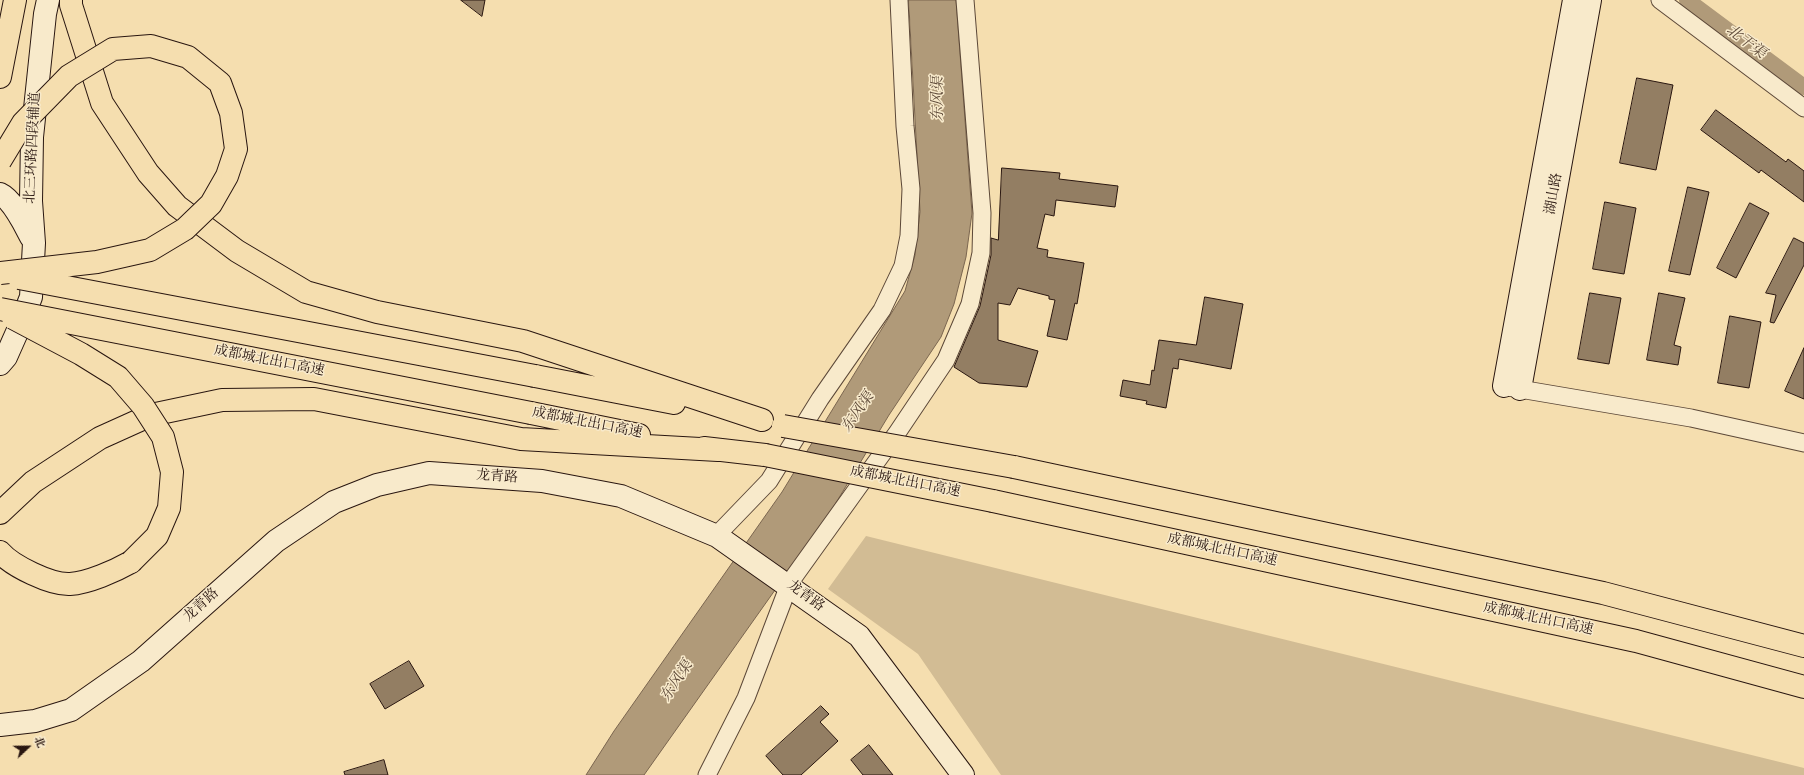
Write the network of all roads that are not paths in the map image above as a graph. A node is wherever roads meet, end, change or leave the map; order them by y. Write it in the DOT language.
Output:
graph roads {
  1 [pos="15,0"];
  2 [pos="48,0"];
  3 [pos="71,0"];
  4 [pos="899,0"];
  5 [pos="965,0"];
  6 [pos="1574,0"];
  7 [pos="1590,0"];
  8 [pos="1660,0"];
  9 [pos="0,77"];
  10 [pos="1804,108"];
  11 [pos="0,161"];
  12 [pos="0,194"];
  13 [pos="34,243"];
  14 [pos="0,274"];
  15 [pos="0,310"];
  16 [pos="2,360"];
  17 [pos="1512,387"];
  18 [pos="762,420"];
  19 [pos="1804,443"];
  20 [pos="718,450"];
  21 [pos="0,513"];
  22 [pos="717,536"];
  23 [pos="0,552"];
  24 [pos="789,585"];
  25 [pos="1804,646"];
  26 [pos="1804,687"];
  27 [pos="0,725"];
  28 [pos="707,775"];
  29 [pos="963,775"];
  1 -- 9 [label="highway"];
  2 -- 13 [label="street, 北三环路四段辅道"];
  3 -- 18 [label="highway"];
  4 -- 22 [label="street"];
  5 -- 24 [label="street"];
  6 -- 17 [label="street, 湖山路"];
  7 -- 17 [label="street, 湖山路"];
  8 -- 10 [label="street"];
  11 -- 14 [label="highway, bridge"];
  12 -- 13 [label="street"];
  13 -- 16 [label="street, 北三环路四段辅道"];
  14 -- 18 [label="highway, bridge"];
  15 -- 20 [label="highway, 成都城北出口高速, bridge"];
  15 -- 23 [label="highway, bridge"];
  17 -- 19 [label="street"];
  18 -- 25 [label="highway, bridge"];
  20 -- 21 [label="highway"];
  20 -- 26 [label="highway, 成都城北出口高速, bridge"];
  22 -- 24 [label="street, 龙青路"];
  22 -- 27 [label="street, 龙青路"];
  24 -- 28 [label="street"];
  24 -- 29 [label="street, 龙青路"];
}
